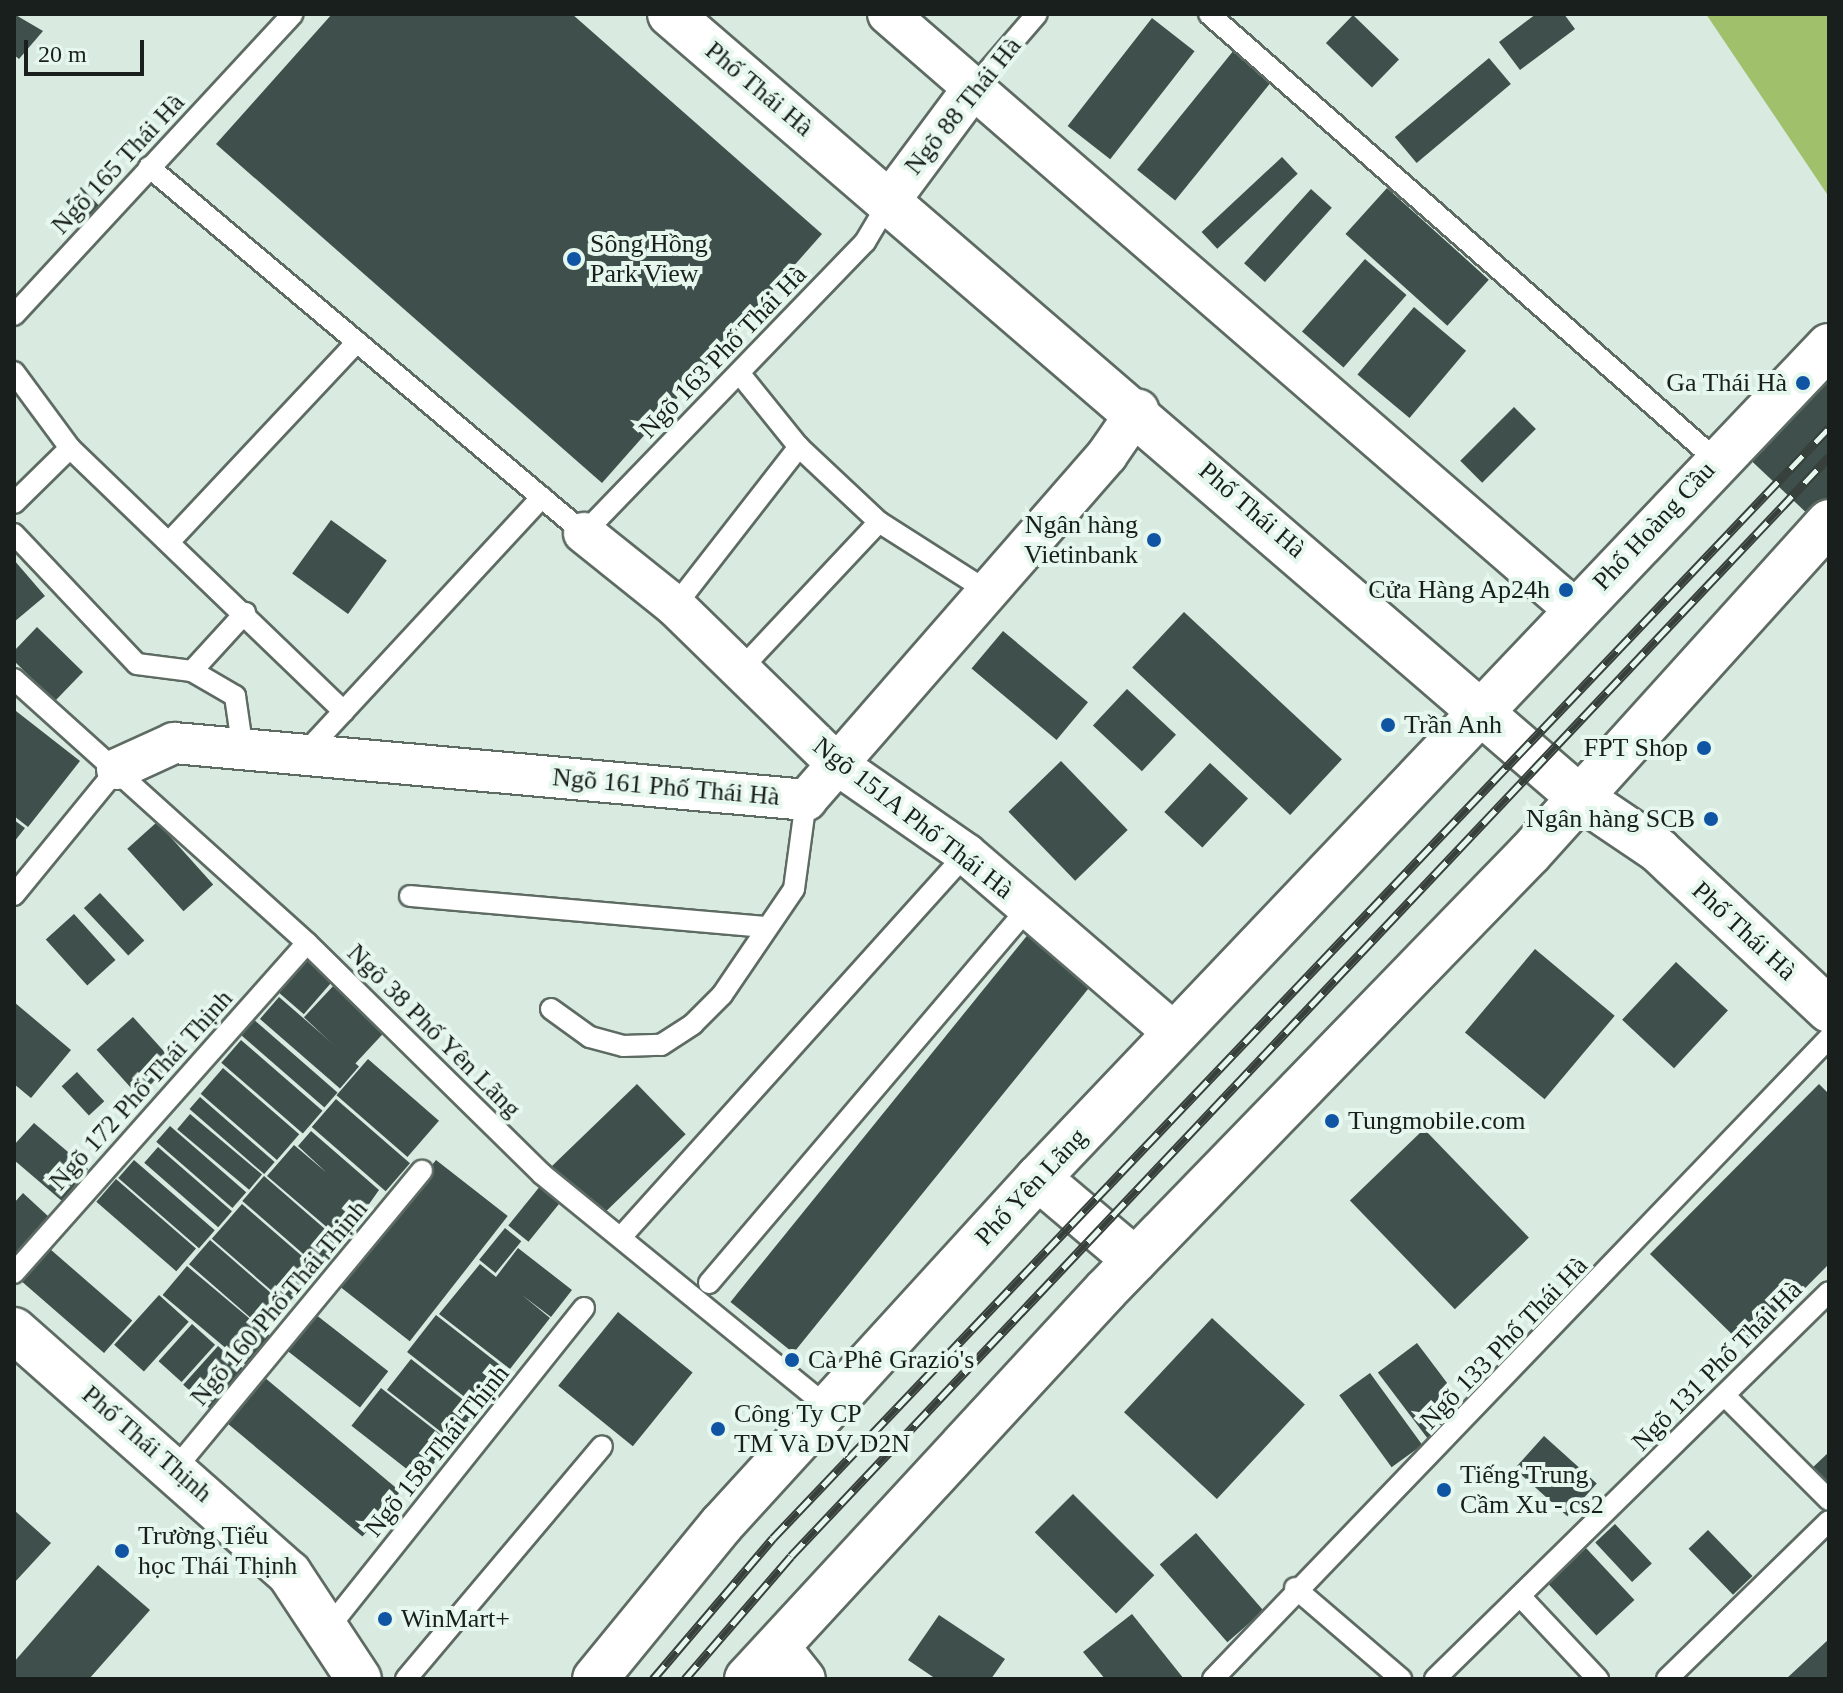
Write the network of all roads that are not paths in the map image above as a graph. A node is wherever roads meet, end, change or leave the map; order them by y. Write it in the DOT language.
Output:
graph roads {
  1 [pos="293,14"];
  2 [pos="670,14"];
  3 [pos="888,14"];
  4 [pos="1037,14"];
  5 [pos="1209,14"];
  6 [pos="974,87"];
  7 [pos="149,167"];
  8 [pos="890,200"];
  9 [pos="14,315"];
  10 [pos="357,342"];
  11 [pos="1829,346"];
  12 [pos="14,372"];
  13 [pos="740,374"];
  14 [pos="1138,410"];
  15 [pos="799,447"];
  16 [pos="70,448"];
  17 [pos="1716,460"];
  18 [pos="542,497"];
  19 [pos="14,503"];
  20 [pos="879,522"];
  21 [pos="1829,522"];
  22 [pos="584,533"];
  23 [pos="14,534"];
  24 [pos="171,540"];
  25 [pos="989,592"];
  26 [pos="675,606"];
  27 [pos="1575,610"];
  28 [pos="245,613"];
  29 [pos="740,670"];
  30 [pos="192,671"];
  31 [pos="14,679"];
  32 [pos="1482,709"];
  33 [pos="344,712"];
  34 [pos="243,751"];
  35 [pos="304,754"];
  36 [pos="838,765"];
  37 [pos="117,769"];
  38 [pos="1578,796"];
  39 [pos="806,800"];
  40 [pos="966,854"];
  41 [pos="14,895"];
  42 [pos="410,896"];
  43 [pos="1028,908"];
  44 [pos="767,927"];
  45 [pos="307,943"];
  46 [pos="551,1009"];
  47 [pos="1829,1010"];
  48 [pos="1175,1034"];
  49 [pos="1829,1038"];
  50 [pos="422,1171"];
  51 [pos="1038,1178"];
  52 [pos="622,1236"];
  53 [pos="1135,1260"];
  54 [pos="14,1273"];
  55 [pos="709,1283"];
  56 [pos="1829,1292"];
  57 [pos="584,1308"];
  58 [pos="14,1330"];
  59 [pos="1725,1396"];
  60 [pos="828,1407"];
  61 [pos="602,1446"];
  62 [pos="176,1468"];
  63 [pos="1829,1500"];
  64 [pos="1829,1521"];
  65 [pos="1295,1588"];
  66 [pos="1520,1596"];
  67 [pos="330,1626"];
  68 [pos="778,1645"];
  69 [pos="359,1679"];
  70 [pos="406,1679"];
  71 [pos="595,1679"];
  72 [pos="747,1679"];
  73 [pos="805,1679"];
  74 [pos="1213,1679"];
  75 [pos="1401,1679"];
  76 [pos="1435,1679"];
  77 [pos="1598,1679"];
  78 [pos="1667,1679"];
  1 -- 7 [label="lane, Ngõ 165 Thái Hà"];
  2 -- 8 [label="main road, Phố Thái Hà"];
  3 -- 6 [label="street"];
  4 -- 6 [label="lane, Ngõ 88 Thái Hà"];
  5 -- 17 [label="lane"];
  6 -- 8 [label="street, Ngõ 88 Thái Hà"];
  6 -- 27 [label="street"];
  7 -- 9 [label="lane, Ngõ 165 Thái Hà"];
  7 -- 10 [label="lane"];
  8 -- 13 [label="lane, Ngõ 163 Phố Thái Hà"];
  8 -- 14 [label="main road, Phố Thái Hà"];
  10 -- 18 [label="lane"];
  10 -- 24 [label="lane"];
  11 -- 17 [label="main road, Phố Hoàng Cầu"];
  12 -- 16 [label="lane"];
  13 -- 15 [label="lane"];
  13 -- 22 [label="lane, Ngõ 163 Phố Thái Hà"];
  14 -- 25 [label="street, Ngõ 161 Phố Thái Hà"];
  14 -- 32 [label="main road, Phố Thái Hà"];
  15 -- 20 [label="lane"];
  15 -- 26 [label="lane"];
  16 -- 19 [label="lane"];
  16 -- 24 [label="lane"];
  17 -- 27 [label="main road, Phố Hoàng Cầu"];
  18 -- 22 [label="lane"];
  18 -- 33 [label="lane"];
  20 -- 25 [label="lane"];
  20 -- 29 [label="lane"];
  21 -- 38 [label="main road"];
  22 -- 26 [label="street, Ngõ 151A Phố Thái Hà"];
  23 -- 30 [label="lane"];
  24 -- 28 [label="lane"];
  25 -- 36 [label="street, Ngõ 161 Phố Thái Hà"];
  26 -- 29 [label="street, Ngõ 151A Phố Thái Hà"];
  27 -- 32 [label="main road, Phố Hoàng Cầu"];
  28 -- 30 [label="lane"];
  28 -- 33 [label="lane"];
  29 -- 36 [label="street, Ngõ 151A Phố Thái Hà"];
  30 -- 34 [label="lane"];
  31 -- 37 [label="lane, Ngõ 38 Phố Yên Lãng"];
  32 -- 38 [label="main road, Phố Thái Hà"];
  32 -- 48 [label="main road, Phố Yên Lãng"];
  33 -- 35 [label="lane"];
  34 -- 35 [label="street, Ngõ 161 Phố Thái Hà"];
  34 -- 37 [label="street, Ngõ 161 Phố Thái Hà"];
  35 -- 39 [label="street, Ngõ 161 Phố Thái Hà"];
  36 -- 39 [label="street, Ngõ 161 Phố Thái Hà"];
  36 -- 40 [label="street, Ngõ 151A Phố Thái Hà"];
  37 -- 41 [label="lane"];
  37 -- 45 [label="lane, Ngõ 38 Phố Yên Lãng"];
  38 -- 47 [label="main road, Phố Thái Hà"];
  38 -- 53 [label="main road"];
  39 -- 44 [label="lane"];
  40 -- 43 [label="street, Ngõ 151A Phố Thái Hà"];
  40 -- 52 [label="lane"];
  42 -- 44 [label="lane"];
  43 -- 48 [label="street, Ngõ 151A Phố Thái Hà"];
  43 -- 55 [label="lane"];
  44 -- 46 [label="lane"];
  45 -- 52 [label="lane, Ngõ 38 Phố Yên Lãng"];
  45 -- 54 [label="lane, Ngõ 172 Phố Thái Thịnh"];
  48 -- 51 [label="main road, Phố Yên Lãng"];
  49 -- 65 [label="lane, Ngõ 133 Phố Thái Hà"];
  50 -- 62 [label="lane, Ngõ 160 Phố Thái Thịnh"];
  51 -- 53 [label="main road"];
  51 -- 60 [label="main road, Phố Yên Lãng"];
  52 -- 60 [label="lane, Ngõ 38 Phố Yên Lãng"];
  53 -- 68 [label="main road"];
  56 -- 59 [label="lane, Ngõ 131 Phố Thái Hà"];
  57 -- 67 [label="lane, Ngõ 158 Thái Thịnh"];
  58 -- 62 [label="main road, Phố Thái Thịnh"];
  59 -- 63 [label="lane"];
  59 -- 66 [label="lane, Ngõ 131 Phố Thái Hà"];
  60 -- 71 [label="main road, Phố Yên Lãng"];
  61 -- 70 [label="lane"];
  62 -- 67 [label="main road, Phố Thái Thịnh"];
  64 -- 78 [label="lane"];
  65 -- 74 [label="lane, Ngõ 133 Phố Thái Hà"];
  65 -- 75 [label="lane"];
  66 -- 76 [label="lane, Ngõ 131 Phố Thái Hà"];
  66 -- 77 [label="lane"];
  67 -- 69 [label="main road, Phố Thái Thịnh"];
  68 -- 72 [label="main road"];
  68 -- 73 [label="street"];
}
